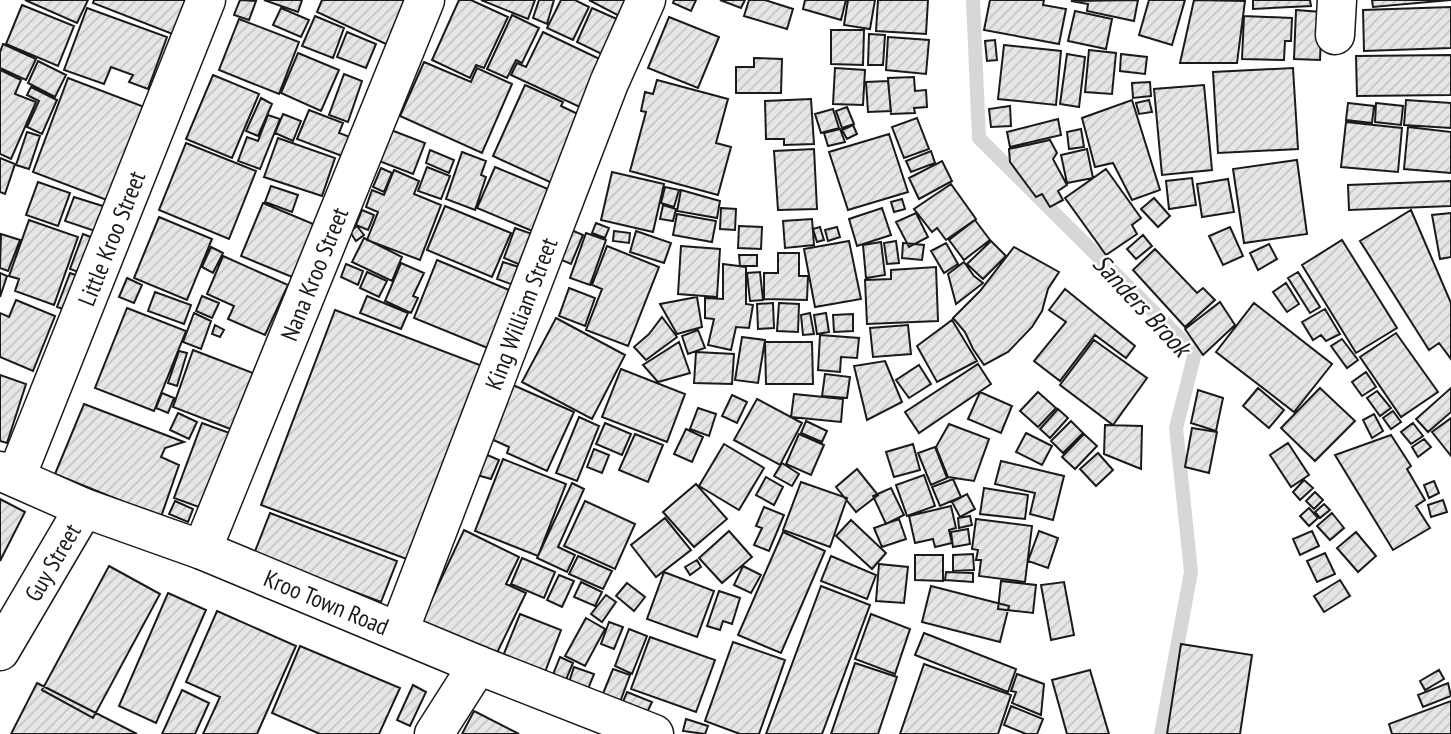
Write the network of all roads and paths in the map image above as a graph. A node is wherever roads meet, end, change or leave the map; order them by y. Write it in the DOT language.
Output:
graph roads {
  1 [pos="206,0"];
  2 [pos="425,0"];
  3 [pos="646,0"];
  4 [pos="8,474"];
  5 [pos="84,508"];
  6 [pos="202,550"];
  7 [pos="399,631"];
  8 [pos="0,651"];
  9 [pos="478,665"];
  10 [pos="434,734"];
  11 [pos="654,734"];
  1 -- 4 [label="street, Little Kroo Street"];
  2 -- 6 [label="street, Nana Kroo Street"];
  3 -- 7 [label="street, King William Street"];
  4 -- 5 [label="street, Kroo Town Road"];
  5 -- 6 [label="street, Kroo Town Road"];
  5 -- 8 [label="street, Guy Street"];
  6 -- 7 [label="street, Kroo Town Road"];
  7 -- 9 [label="street, Kroo Town Road"];
  9 -- 10 [label="street"];
  9 -- 11 [label="street, Kroo Town Road"];
}
